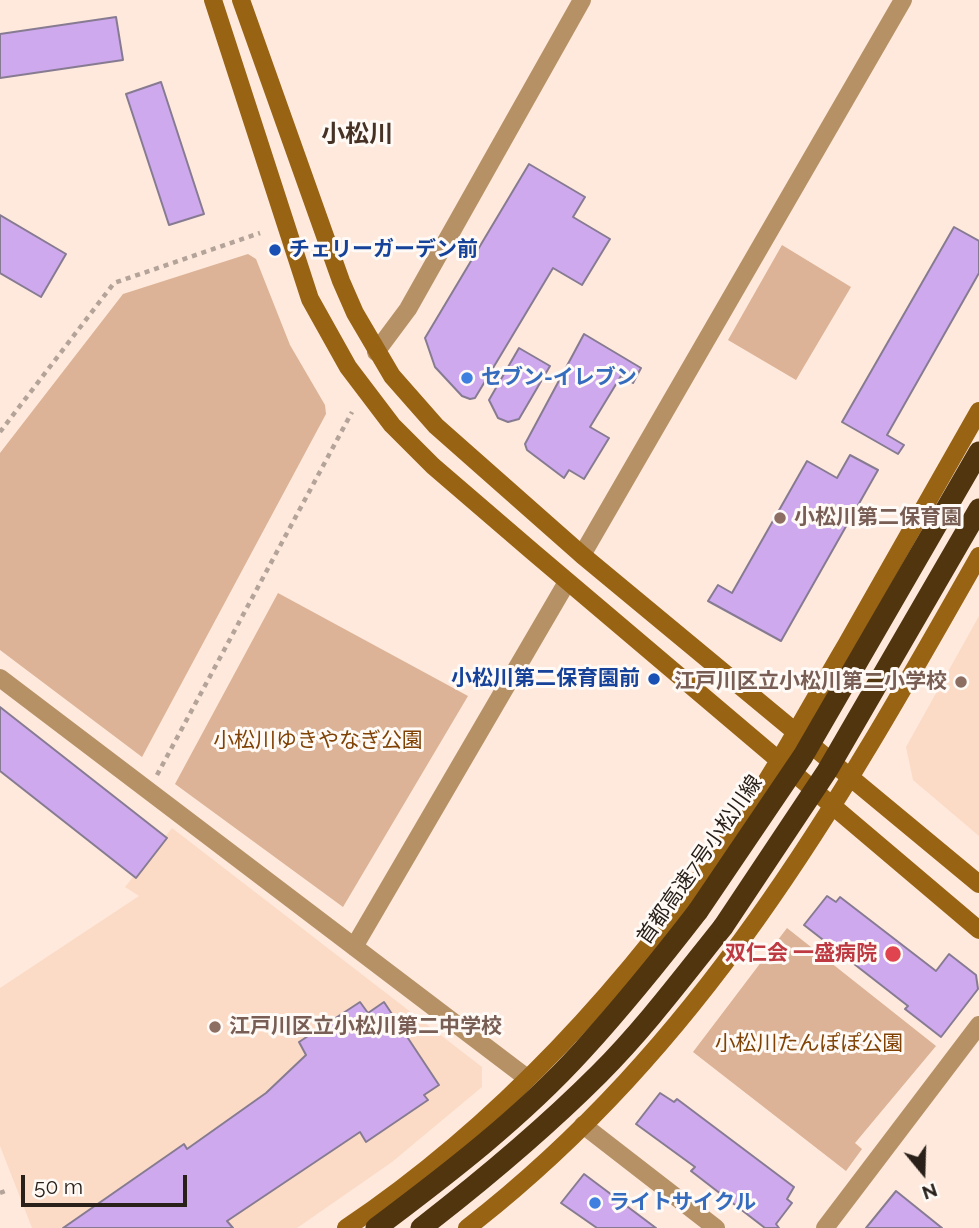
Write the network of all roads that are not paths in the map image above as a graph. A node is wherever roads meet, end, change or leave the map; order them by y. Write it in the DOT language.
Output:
graph roads {
  1 [pos="213,0"];
  2 [pos="241,0"];
  3 [pos="582,0"];
  4 [pos="903,0"];
  5 [pos="376,352"];
  6 [pos="979,411"];
  7 [pos="979,452"];
  8 [pos="979,509"];
  9 [pos="582,555"];
  10 [pos="979,556"];
  11 [pos="567,582"];
  12 [pos="0,677"];
  13 [pos="794,733"];
  14 [pos="778,760"];
  15 [pos="852,779"];
  16 [pos="834,806"];
  17 [pos="979,884"];
  18 [pos="979,930"];
  19 [pos="354,947"];
  20 [pos="979,1025"];
  21 [pos="527,1078"];
  22 [pos="583,1125"];
  23 [pos="346,1228"];
  24 [pos="376,1228"];
  25 [pos="421,1228"];
  26 [pos="467,1228"];
  27 [pos="716,1228"];
  28 [pos="825,1228"];
  1 -- 11 [label="street"];
  2 -- 5 [label="street"];
  3 -- 5 [label="street"];
  4 -- 9 [label="street"];
  5 -- 9 [label="street"];
  6 -- 13 [label="street"];
  7 -- 24 [label="highway, 首都高速7号小松川線, bridge"];
  8 -- 25 [label="highway, bridge"];
  9 -- 13 [label="street"];
  10 -- 15 [label="street"];
  11 -- 14 [label="street"];
  11 -- 19 [label="street"];
  12 -- 19 [label="street"];
  13 -- 14 [label="street"];
  13 -- 15 [label="street"];
  14 -- 16 [label="street"];
  14 -- 21 [label="street"];
  15 -- 16 [label="street"];
  15 -- 17 [label="street"];
  16 -- 18 [label="street"];
  16 -- 22 [label="street"];
  19 -- 21 [label="street"];
  20 -- 28 [label="street"];
  21 -- 23 [label="street"];
  22 -- 26 [label="street"];
  22 -- 27 [label="street"];
}
